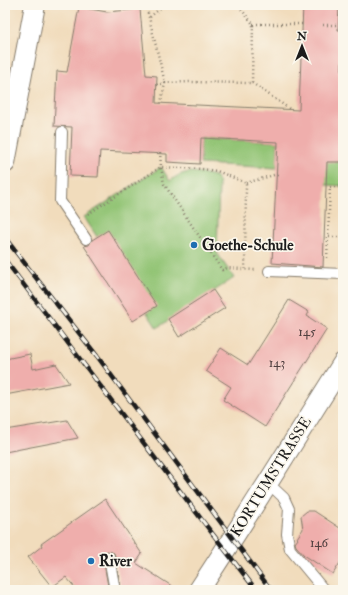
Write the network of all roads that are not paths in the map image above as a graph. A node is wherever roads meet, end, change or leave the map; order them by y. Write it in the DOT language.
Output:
graph roads {
  1 [pos="35,5"];
  2 [pos="62,132"];
  3 [pos="5,163"];
  4 [pos="86,239"];
  5 [pos="269,271"];
  6 [pos="343,274"];
  7 [pos="343,364"];
  8 [pos="267,482"];
  9 [pos="109,558"];
  10 [pos="114,585"];
  11 [pos="199,590"];
  12 [pos="324,590"];
  1 -- 3 [label="street"];
  2 -- 4 [label="lane"];
  5 -- 6 [label="lane"];
  7 -- 8 [label="street, KORTUMSTRASSE"];
  8 -- 11 [label="street, KORTUMSTRASSE"];
  8 -- 12 [label="lane"];
  9 -- 10 [label="lane"];
}
